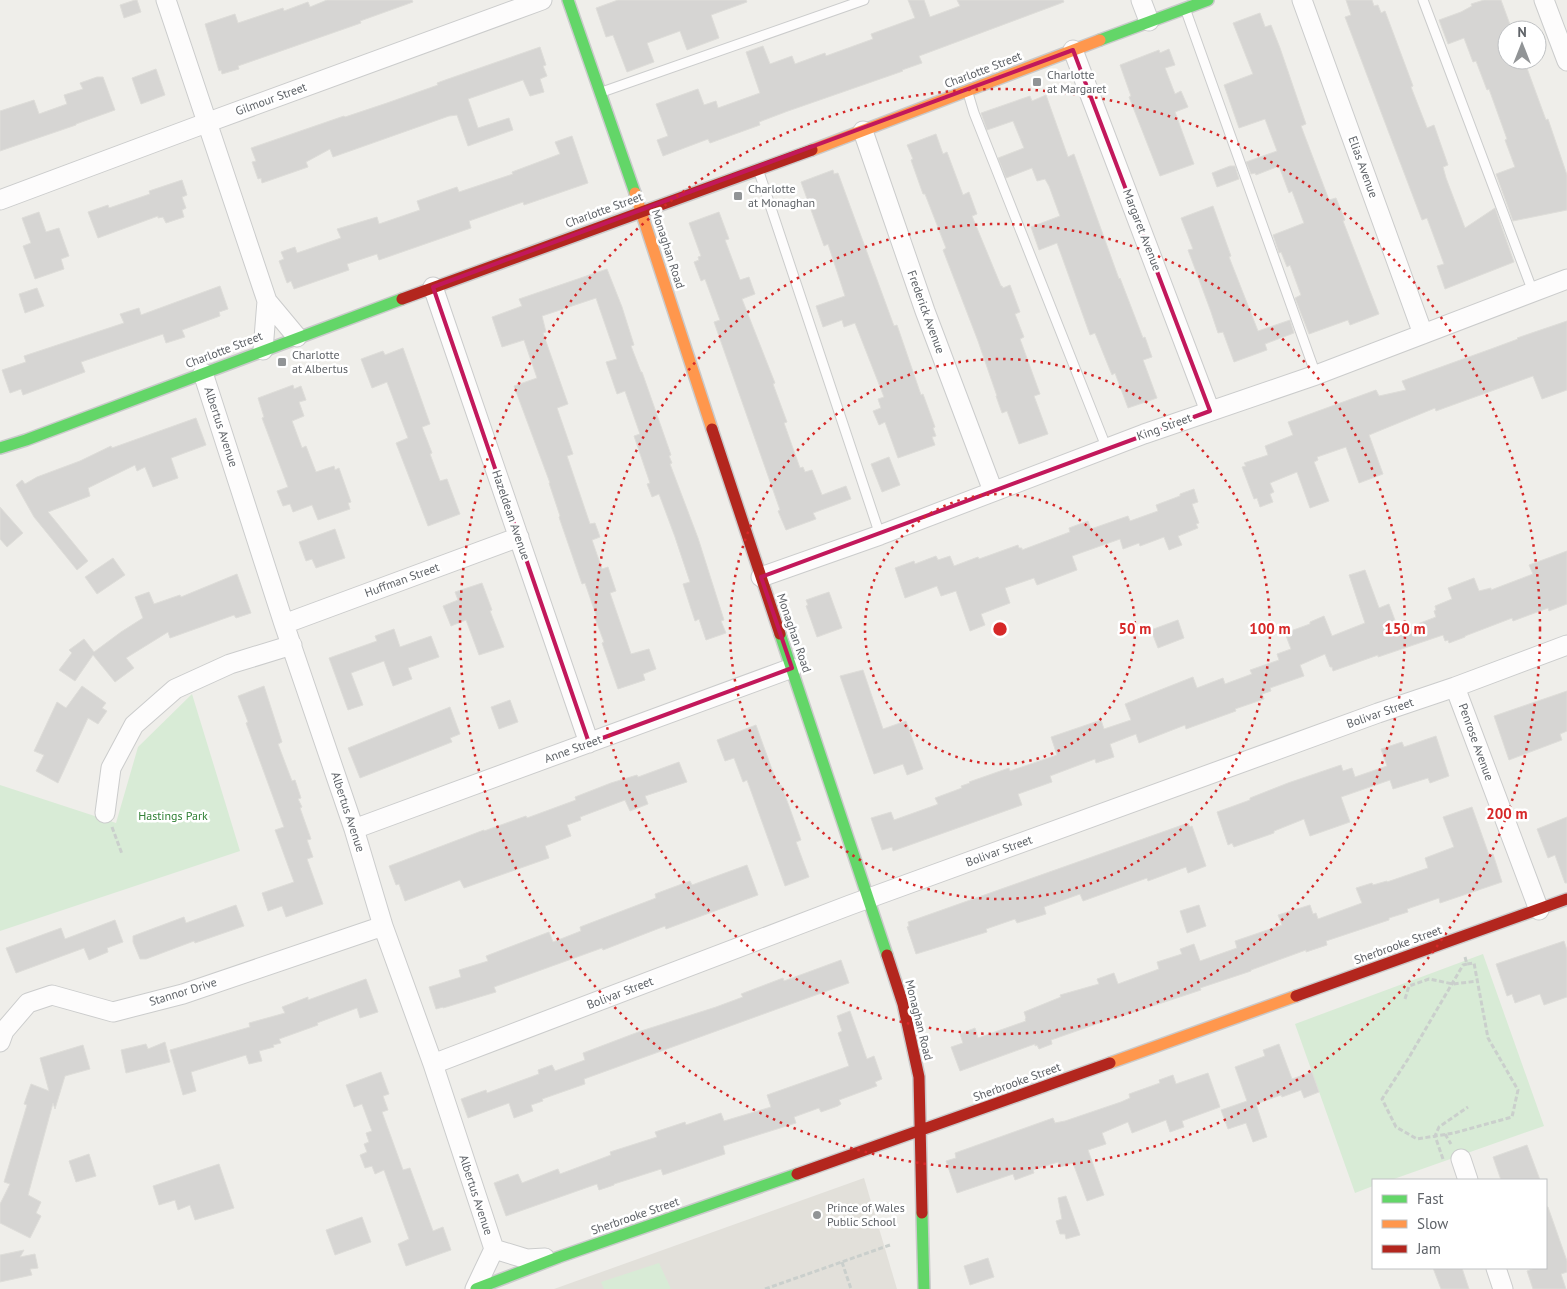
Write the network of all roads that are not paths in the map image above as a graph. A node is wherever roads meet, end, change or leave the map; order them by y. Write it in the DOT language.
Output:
graph roads {
  1 [pos="166,0"];
  2 [pos="542,0"];
  3 [pos="568,0"];
  4 [pos="864,0"];
  5 [pos="1141,0"];
  6 [pos="1208,0"];
  7 [pos="1302,0"];
  8 [pos="1423,0"];
  9 [pos="1544,0"];
  10 [pos="1185,8"];
  11 [pos="1149,21"];
  12 [pos="1073,50"];
  13 [pos="1567,61"];
  14 [pos="968,91"];
  15 [pos="600,93"];
  16 [pos="206,123"];
  17 [pos="863,130"];
  18 [pos="758,170"];
  19 [pos="0,200"];
  20 [pos="641,212"];
  21 [pos="1567,279"];
  22 [pos="433,287"];
  23 [pos="1533,292"];
  24 [pos="267,301"];
  25 [pos="1424,334"];
  26 [pos="297,337"];
  27 [pos="263,350"];
  28 [pos="204,373"];
  29 [pos="1316,376"];
  30 [pos="1210,411"];
  31 [pos="3,449"];
  32 [pos="1107,449"];
  33 [pos="993,491"];
  34 [pos="880,535"];
  35 [pos="519,537"];
  36 [pos="761,577"];
  37 [pos="284,624"];
  38 [pos="292,645"];
  39 [pos="1567,645"];
  40 [pos="792,668"];
  41 [pos="1455,687"];
  42 [pos="590,743"];
  43 [pos="105,813"];
  44 [pos="354,829"];
  45 [pos="868,899"];
  46 [pos="1567,899"];
  47 [pos="1539,910"];
  48 [pos="383,926"];
  49 [pos="0,1042"];
  50 [pos="433,1064"];
  51 [pos="920,1131"];
  52 [pos="1453,1163"];
  53 [pos="1467,1179"];
  54 [pos="494,1249"];
  55 [pos="559,1257"];
  56 [pos="1496,1269"];
  57 [pos="475,1289"];
  58 [pos="924,1289"];
  59 [pos="1503,1289"];
  1 -- 16 [label="street"];
  2 -- 16 [label="street, Gilmour Street"];
  3 -- 15 [label="main road, Monaghan Road"];
  4 -- 15 [label="lane"];
  5 -- 11 [label="street"];
  6 -- 10 [label="main road, Charlotte Street"];
  7 -- 25 [label="street, Elias Avenue"];
  8 -- 23 [label="lane"];
  9 -- 13 [label="street"];
  10 -- 11 [label="main road, Charlotte Street"];
  10 -- 29 [label="lane"];
  11 -- 12 [label="main road, Charlotte Street"];
  12 -- 14 [label="main road, Charlotte Street"];
  12 -- 30 [label="street, Margaret Avenue"];
  14 -- 17 [label="main road, Charlotte Street"];
  14 -- 32 [label="lane"];
  15 -- 20 [label="main road, Monaghan Road"];
  16 -- 19 [label="street, Gilmour Street"];
  16 -- 24 [label="street"];
  17 -- 18 [label="main road, Charlotte Street"];
  17 -- 33 [label="street, Frederick Avenue"];
  18 -- 20 [label="main road, Charlotte Street"];
  18 -- 34 [label="lane"];
  20 -- 22 [label="main road, Charlotte Street"];
  20 -- 36 [label="main road, Monaghan Road"];
  21 -- 23 [label="street, King Street"];
  22 -- 26 [label="main road, Charlotte Street"];
  22 -- 35 [label="street, Hazeldean Avenue"];
  23 -- 25 [label="street, King Street"];
  24 -- 26 [label="street"];
  24 -- 27 [label="street"];
  25 -- 29 [label="street, King Street"];
  26 -- 27 [label="main road, Charlotte Street"];
  27 -- 28 [label="main road, Charlotte Street"];
  28 -- 31 [label="main road, Charlotte Street"];
  28 -- 37 [label="street, Albertus Avenue"];
  29 -- 30 [label="street, King Street"];
  30 -- 32 [label="street, King Street"];
  32 -- 33 [label="street, King Street"];
  33 -- 34 [label="street, King Street"];
  34 -- 36 [label="street, King Street"];
  35 -- 37 [label="street, Huffman Street"];
  35 -- 42 [label="street, Hazeldean Avenue"];
  36 -- 40 [label="main road, Monaghan Road"];
  37 -- 38 [label="street, Albertus Avenue"];
  38 -- 43 [label="street"];
  38 -- 44 [label="street, Albertus Avenue"];
  39 -- 41 [label="street, Bolivar Street"];
  40 -- 42 [label="street, Anne Street"];
  40 -- 45 [label="main road, Monaghan Road"];
  41 -- 45 [label="street, Bolivar Street"];
  41 -- 47 [label="street, Penrose Avenue"];
  42 -- 44 [label="street, Anne Street"];
  44 -- 48 [label="street, Albertus Avenue"];
  45 -- 50 [label="street, Bolivar Street"];
  45 -- 51 [label="main road, Monaghan Road"];
  46 -- 47 [label="main road, Sherbrooke Street"];
  47 -- 51 [label="main road, Sherbrooke Street"];
  48 -- 49 [label="street, Stannor Drive"];
  48 -- 50 [label="street, Albertus Avenue"];
  50 -- 54 [label="street, Albertus Avenue"];
  51 -- 55 [label="main road, Sherbrooke Street"];
  51 -- 58 [label="main road, Monaghan Road"];
  52 -- 53 [label="street"];
  54 -- 55 [label="street, Albertus Avenue"];
  54 -- 57 [label="street, Albertus Avenue"];
  55 -- 57 [label="main road, Sherbrooke Street"];
  56 -- 59 [label="street"];
}
